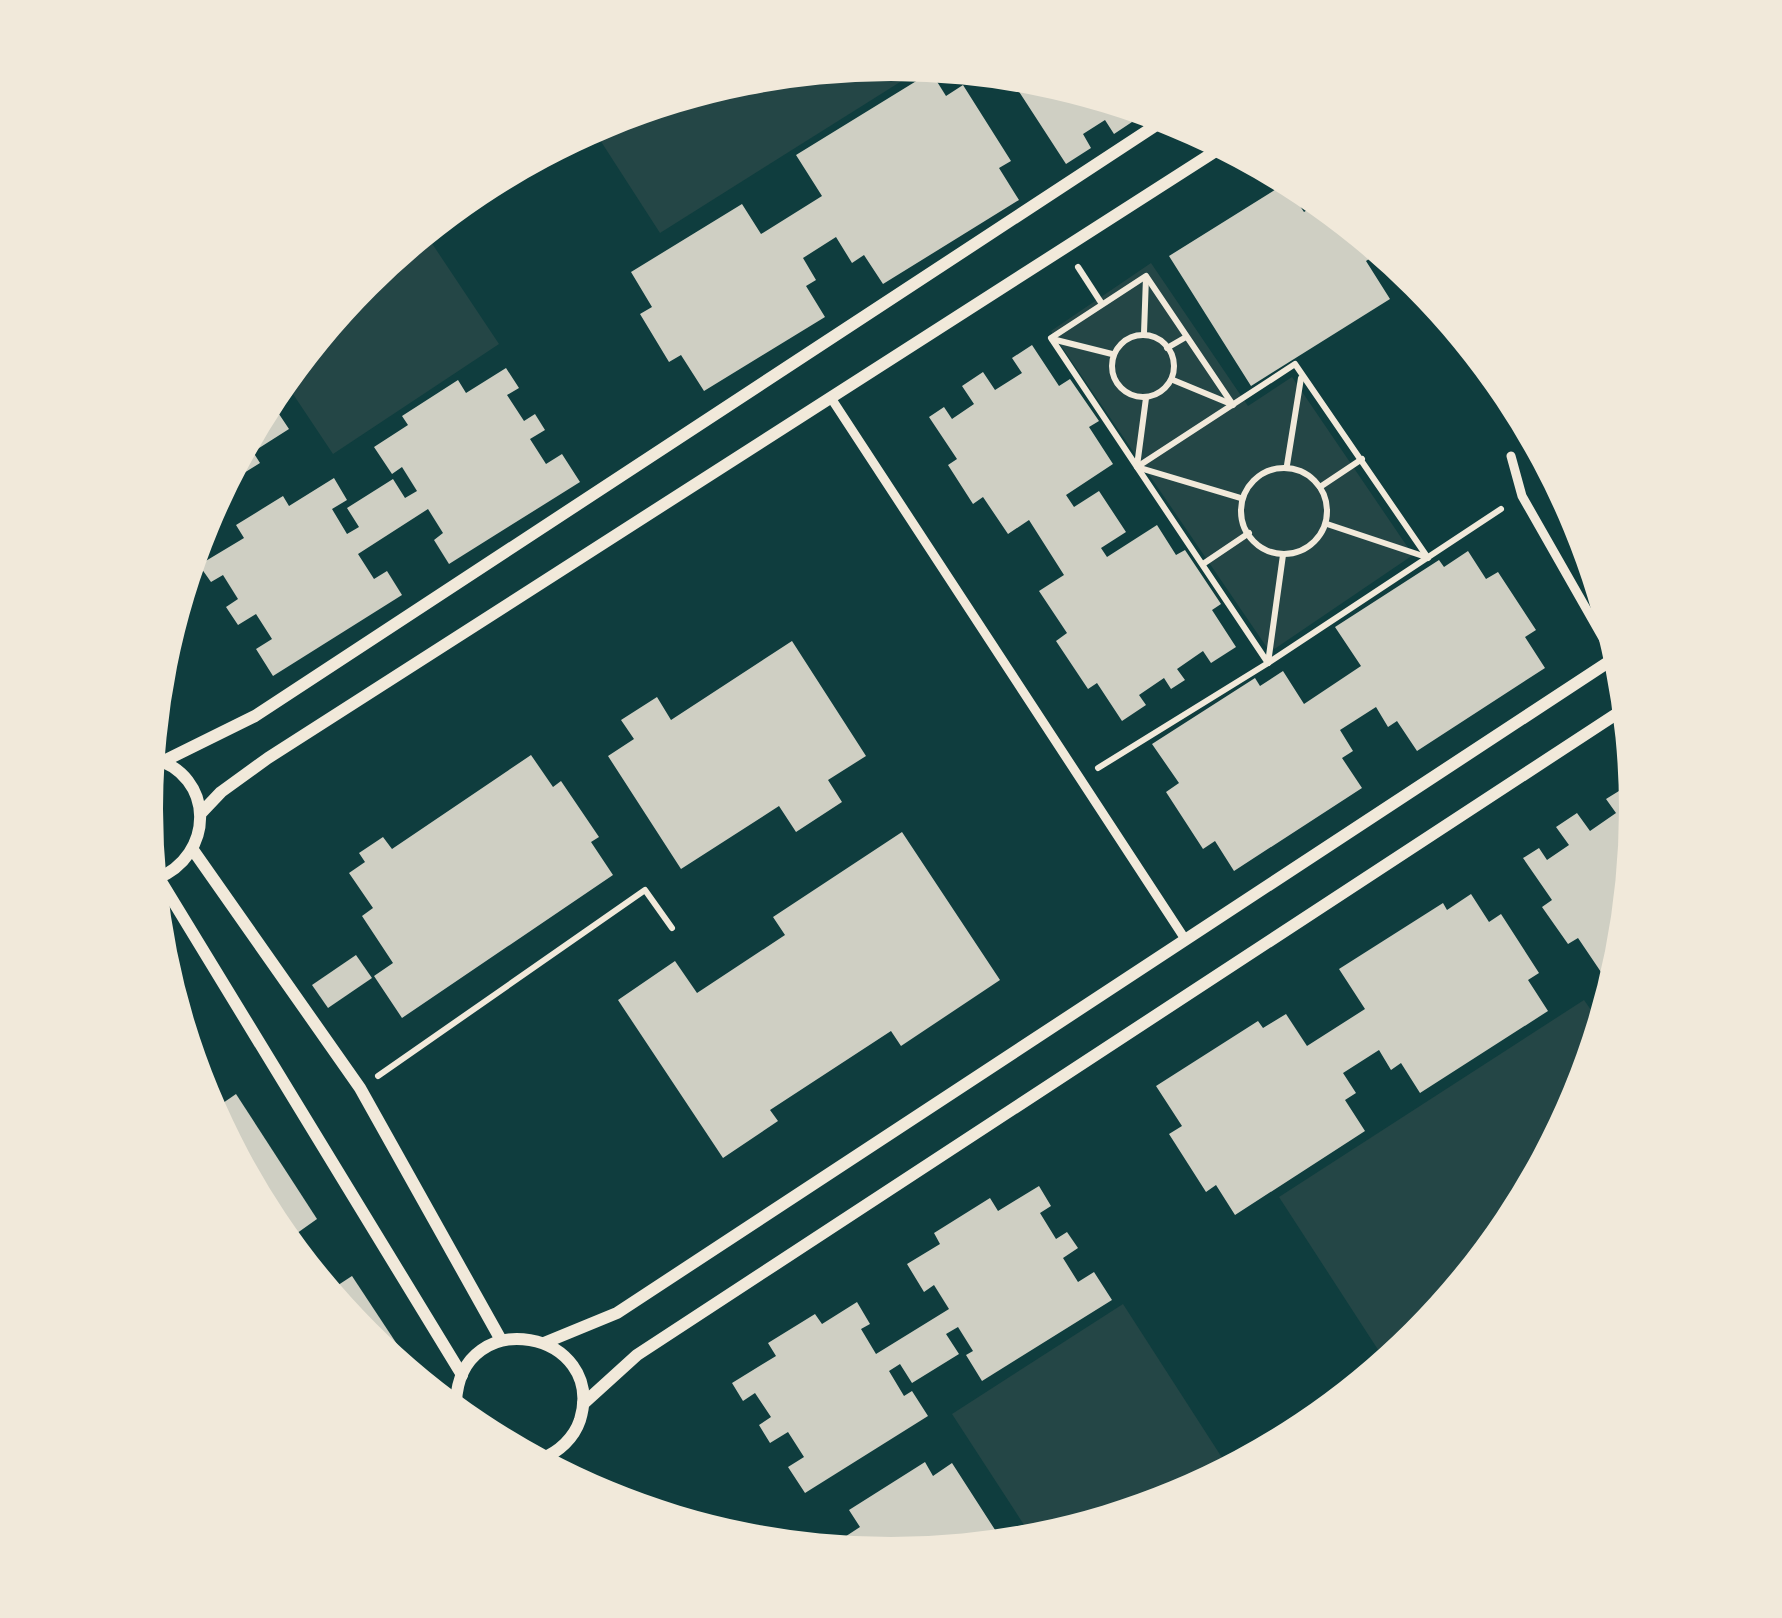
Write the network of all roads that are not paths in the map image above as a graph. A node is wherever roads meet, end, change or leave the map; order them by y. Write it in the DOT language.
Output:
graph roads {
  1 [pos="1150,129"];
  2 [pos="1209,154"];
  3 [pos="831,398"];
  4 [pos="1511,455"];
  5 [pos="1595,623"];
  6 [pos="1604,665"];
  7 [pos="1613,716"];
  8 [pos="165,756"];
  9 [pos="165,763"];
  10 [pos="202,812"];
  11 [pos="193,850"];
  12 [pos="166,874"];
  13 [pos="168,896"];
  14 [pos="1185,939"];
  15 [pos="501,1340"];
  16 [pos="544,1343"];
  17 [pos="462,1375"];
  18 [pos="458,1394"];
  19 [pos="583,1404"];
  20 [pos="552,1453"];
  1 -- 8 [label="street"];
  2 -- 3 [label="street"];
  3 -- 10 [label="street"];
  3 -- 14 [label="lane"];
  4 -- 5 [label="lane"];
  6 -- 14 [label="street"];
  7 -- 19 [label="street"];
  9 -- 10 [label="street"];
  10 -- 11 [label="street"];
  11 -- 12 [label="street"];
  11 -- 15 [label="street"];
  13 -- 17 [label="street"];
  14 -- 16 [label="street"];
  15 -- 16 [label="street"];
  15 -- 17 [label="street"];
  16 -- 19 [label="street"];
  17 -- 18 [label="street"];
  19 -- 20 [label="street"];
}
